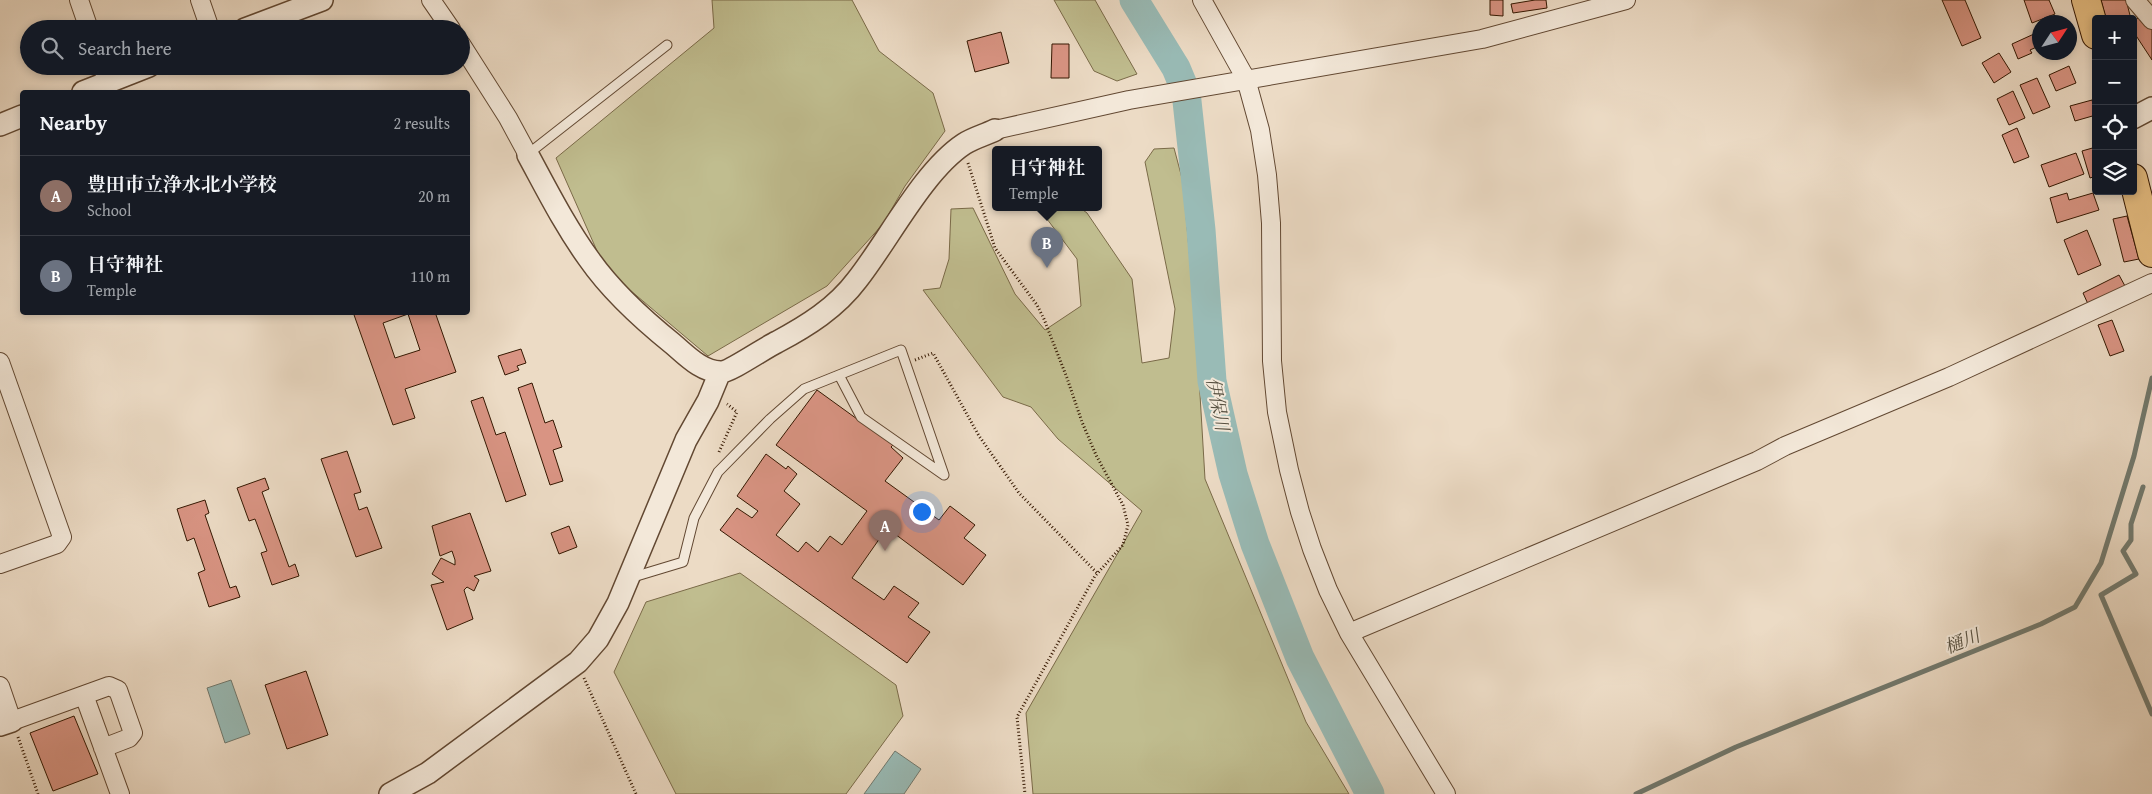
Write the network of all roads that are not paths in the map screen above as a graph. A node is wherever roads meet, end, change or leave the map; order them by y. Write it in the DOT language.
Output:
graph roads {
  1 [pos="79,0"];
  2 [pos="200,0"];
  3 [pos="322,0"];
  4 [pos="431,0"];
  5 [pos="1202,0"];
  6 [pos="1626,0"];
  7 [pos="2086,0"];
  8 [pos="2135,0"];
  9 [pos="86,20"];
  10 [pos="207,20"];
  11 [pos="269,20"];
  12 [pos="445,20"];
  13 [pos="2152,20"];
  14 [pos="2092,21"];
  15 [pos="667,45"];
  16 [pos="470,58"];
  17 [pos="105,75"];
  18 [pos="1239,80"];
  19 [pos="86,90"];
  20 [pos="2152,108"];
  21 [pos="2137,116"];
  22 [pos="20,117"];
  23 [pos="0,125"];
  24 [pos="995,130"];
  25 [pos="528,155"];
  26 [pos="2137,194"];
  27 [pos="2152,254"];
  28 [pos="2152,282"];
  29 [pos="0,362"];
  30 [pos="720,372"];
  31 [pos="838,375"];
  32 [pos="0,564"];
  33 [pos="628,578"];
  34 [pos="1349,633"];
  35 [pos="0,686"];
  36 [pos="84,695"];
  37 [pos="9,725"];
  38 [pos="103,748"];
  39 [pos="394,793"];
  40 [pos="120,794"];
  41 [pos="1446,794"];
  1 -- 9 [label="street"];
  2 -- 10 [label="street"];
  3 -- 11 [label="street"];
  4 -- 12 [label="street"];
  5 -- 18 [label="street"];
  6 -- 18 [label="street"];
  7 -- 14 [label="main road"];
  8 -- 13 [label="street"];
  15 -- 25 [label="lane"];
  16 -- 25 [label="street"];
  17 -- 19 [label="street"];
  18 -- 24 [label="street"];
  18 -- 34 [label="street"];
  20 -- 21 [label="street"];
  22 -- 23 [label="street"];
  24 -- 30 [label="street"];
  25 -- 30 [label="street"];
  26 -- 27 [label="main road"];
  28 -- 34 [label="street"];
  29 -- 32 [label="street"];
  30 -- 33 [label="street"];
  31 -- 31 [label="lane"];
  31 -- 33 [label="lane"];
  33 -- 39 [label="street"];
  34 -- 41 [label="street"];
  35 -- 37 [label="street"];
  36 -- 37 [label="street"];
  36 -- 38 [label="street"];
  36 -- 38 [label="street"];
  38 -- 40 [label="street"];
}
